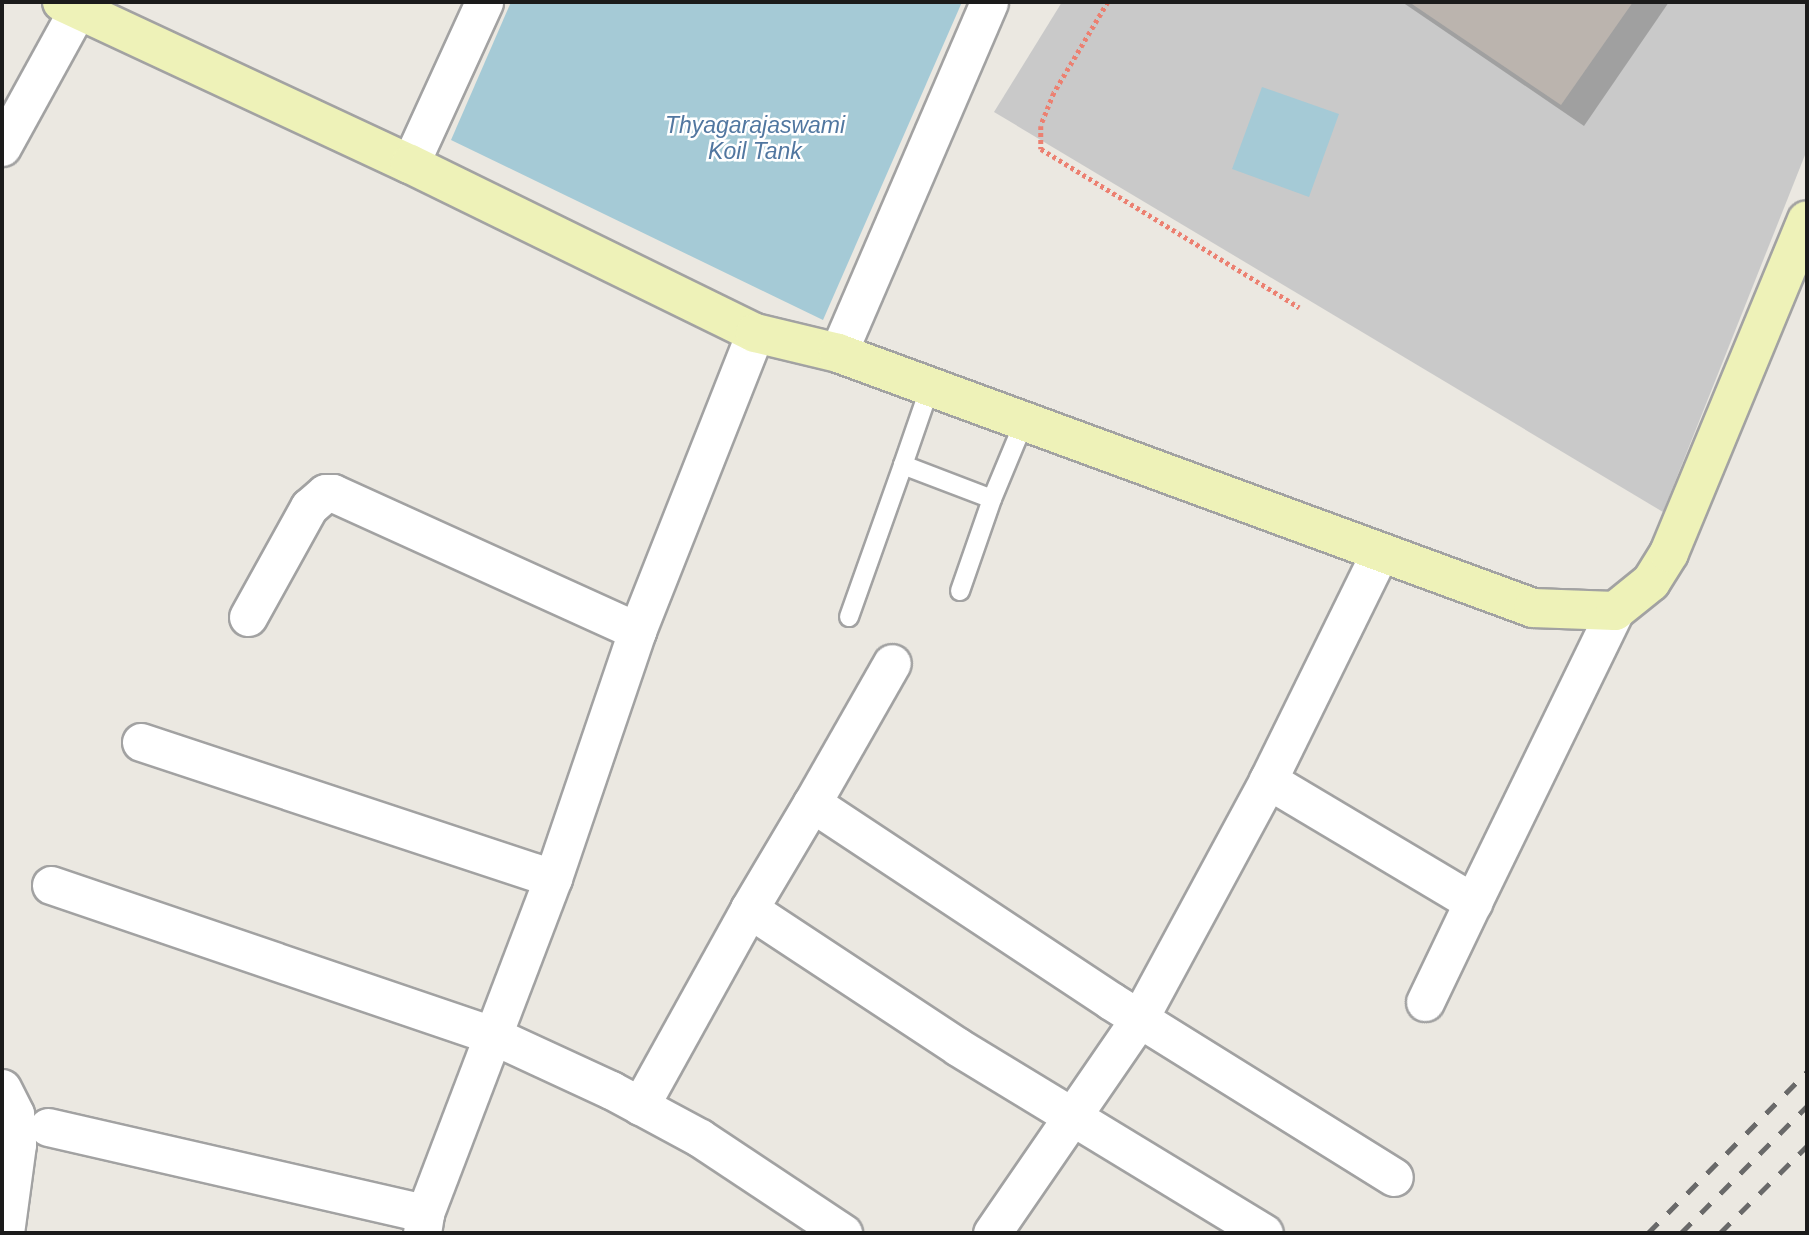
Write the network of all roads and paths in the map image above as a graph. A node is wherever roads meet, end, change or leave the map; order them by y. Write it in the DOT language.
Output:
graph roads {
  1 [pos="484,2"];
  2 [pos="989,2"];
  3 [pos="1108,2"];
  4 [pos="70,6"];
  5 [pos="2,148"];
  6 [pos="410,164"];
  7 [pos="1806,225"];
  8 [pos="1299,307"];
  9 [pos="755,333"];
  10 [pos="838,353"];
  11 [pos="930,387"];
  12 [pos="1024,422"];
  13 [pos="903,465"];
  14 [pos="992,499"];
  15 [pos="1379,554"];
  16 [pos="960,591"];
  17 [pos="1615,611"];
  18 [pos="248,617"];
  19 [pos="849,617"];
  20 [pos="637,631"];
  21 [pos="892,663"];
  22 [pos="141,742"];
  23 [pos="1268,780"];
  24 [pos="812,803"];
  25 [pos="553,878"];
  26 [pos="51,885"];
  27 [pos="1473,902"];
  28 [pos="749,909"];
  29 [pos="1425,1002"];
  30 [pos="1139,1019"];
  31 [pos="494,1035"];
  32 [pos="2,1088"];
  33 [pos="640,1107"];
  34 [pos="1072,1116"];
  35 [pos="48,1128"];
  36 [pos="1394,1177"];
  37 [pos="423,1223"];
  38 [pos="5,1233"];
  39 [pos="843,1233"];
  40 [pos="992,1233"];
  41 [pos="1264,1233"];
  1 -- 6 [label="street"];
  2 -- 10 [label="street"];
  3 -- 8 [label="path"];
  4 -- 5 [label="street"];
  4 -- 6 [label="street"];
  6 -- 9 [label="street"];
  7 -- 17 [label="street"];
  9 -- 10 [label="street"];
  9 -- 20 [label="street"];
  10 -- 11 [label="street"];
  11 -- 12 [label="street"];
  11 -- 13 [label="lane"];
  12 -- 14 [label="lane"];
  12 -- 15 [label="street"];
  13 -- 14 [label="lane"];
  13 -- 19 [label="lane"];
  14 -- 16 [label="lane"];
  15 -- 17 [label="street"];
  15 -- 23 [label="street"];
  17 -- 27 [label="street"];
  18 -- 20 [label="street"];
  20 -- 25 [label="street"];
  21 -- 24 [label="street"];
  22 -- 25 [label="street"];
  23 -- 27 [label="street"];
  23 -- 30 [label="street"];
  24 -- 28 [label="street"];
  24 -- 30 [label="street"];
  25 -- 31 [label="street"];
  26 -- 31 [label="street"];
  27 -- 29 [label="street"];
  28 -- 33 [label="street"];
  28 -- 34 [label="street"];
  30 -- 34 [label="street"];
  30 -- 36 [label="street"];
  31 -- 33 [label="street"];
  31 -- 37 [label="street"];
  32 -- 38 [label="street"];
  33 -- 39 [label="street"];
  34 -- 40 [label="street"];
  34 -- 41 [label="street"];
  35 -- 37 [label="street"];
}
